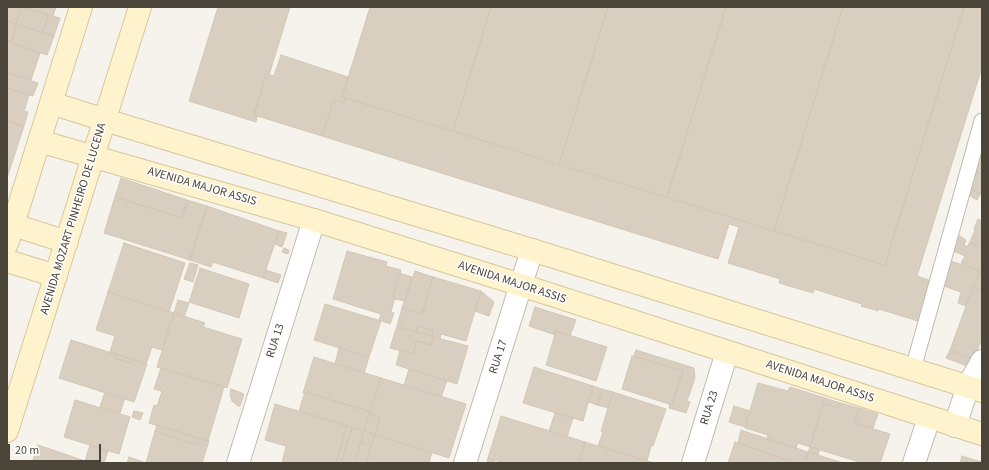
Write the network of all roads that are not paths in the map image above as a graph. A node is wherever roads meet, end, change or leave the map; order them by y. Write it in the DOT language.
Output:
graph roads {
  1 [pos="81,7"];
  2 [pos="140,7"];
  3 [pos="51,103"];
  4 [pos="105,120"];
  5 [pos="982,121"];
  6 [pos="39,140"];
  7 [pos="93,156"];
  8 [pos="314,220"];
  9 [pos="9,231"];
  10 [pos="67,242"];
  11 [pos="532,250"];
  12 [pos="7,261"];
  13 [pos="56,276"];
  14 [pos="521,285"];
  15 [pos="727,352"];
  16 [pos="982,360"];
  17 [pos="913,369"];
  18 [pos="975,388"];
  19 [pos="929,418"];
  20 [pos="955,426"];
  21 [pos="7,431"];
  22 [pos="982,434"];
  23 [pos="238,463"];
  24 [pos="465,463"];
  25 [pos="693,463"];
  26 [pos="914,463"];
  1 -- 3 [label="street"];
  2 -- 4 [label="street, AVENIDA MOZART PINHEIRO DE LUCENA"];
  3 -- 4 [label="street"];
  3 -- 6 [label="street"];
  4 -- 7 [label="street, AVENIDA MOZART PINHEIRO DE LUCENA"];
  4 -- 11 [label="street"];
  5 -- 17 [label="lane"];
  6 -- 7 [label="street, AVENIDA MAJOR ASSIS"];
  6 -- 9 [label="street"];
  7 -- 8 [label="street, AVENIDA MAJOR ASSIS"];
  7 -- 10 [label="street, AVENIDA MOZART PINHEIRO DE LUCENA"];
  8 -- 14 [label="street, AVENIDA MAJOR ASSIS"];
  8 -- 23 [label="street, RUA 13"];
  9 -- 10 [label="street"];
  10 -- 13 [label="street, AVENIDA MOZART PINHEIRO DE LUCENA"];
  11 -- 14 [label="street, RUA 17"];
  11 -- 17 [label="street"];
  12 -- 13 [label="street"];
  13 -- 21 [label="street, AVENIDA MOZART PINHEIRO DE LUCENA"];
  14 -- 15 [label="street, AVENIDA MAJOR ASSIS"];
  14 -- 24 [label="street, RUA 17"];
  15 -- 19 [label="street, AVENIDA MAJOR ASSIS"];
  15 -- 25 [label="street, RUA 23"];
  16 -- 18 [label="street"];
  17 -- 18 [label="street"];
  18 -- 20 [label="street"];
  19 -- 20 [label="street, AVENIDA MAJOR ASSIS"];
  19 -- 26 [label="street"];
  20 -- 22 [label="street, AVENIDA MAJOR ASSIS"];
}
